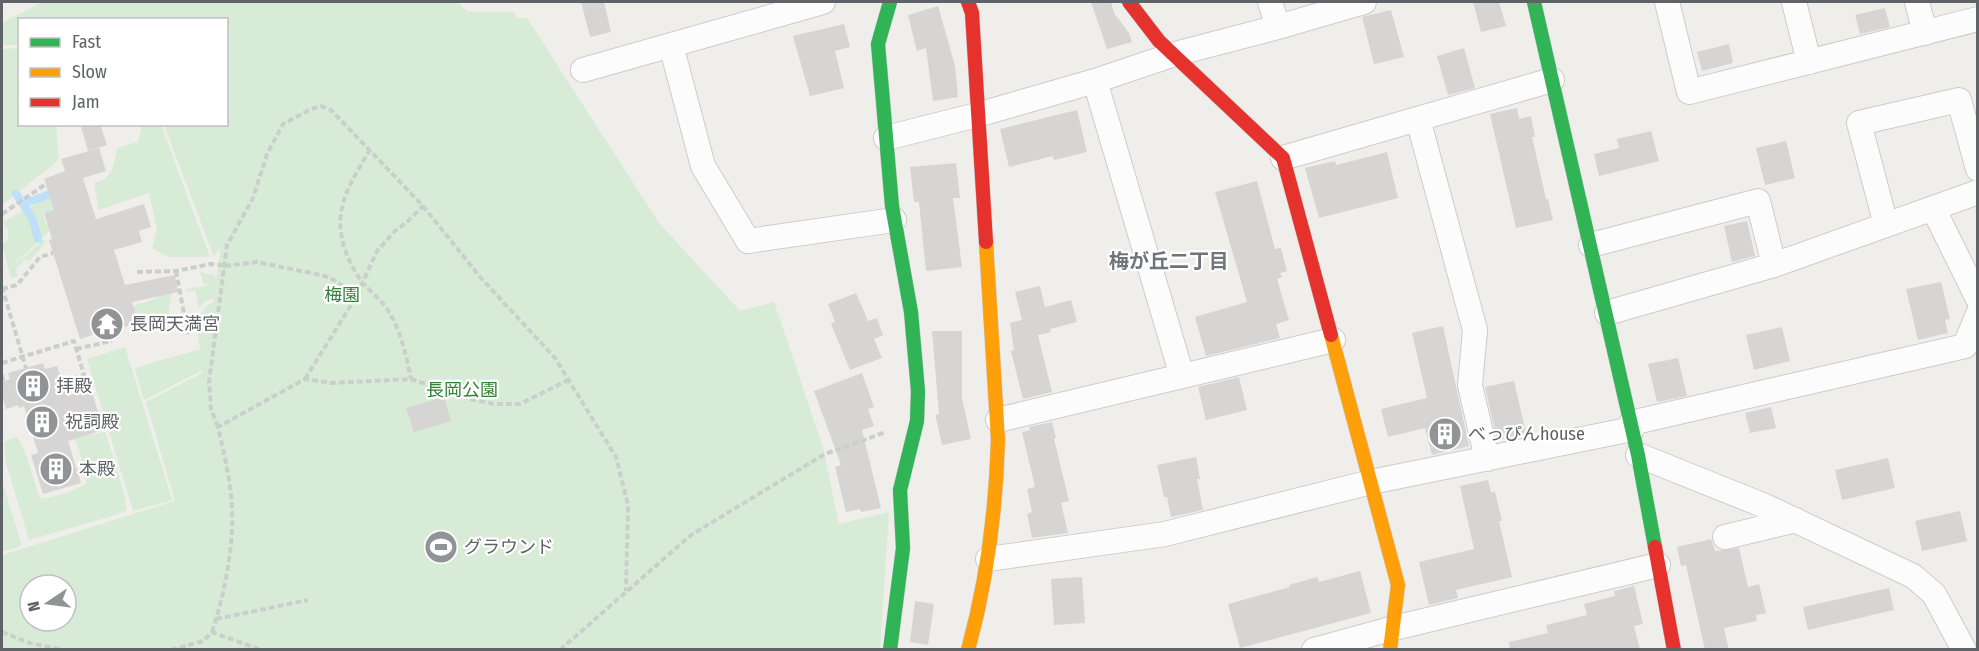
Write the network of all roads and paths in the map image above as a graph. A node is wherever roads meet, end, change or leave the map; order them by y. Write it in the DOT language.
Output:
graph roads {
  1 [pos="823,2"];
  2 [pos="890,2"];
  3 [pos="968,2"];
  4 [pos="1129,2"];
  5 [pos="1270,2"];
  6 [pos="1364,2"];
  7 [pos="1534,2"];
  8 [pos="1667,2"];
  9 [pos="1794,2"];
  10 [pos="1917,2"];
  11 [pos="1977,19"];
  12 [pos="1278,27"];
  13 [pos="1925,33"];
  14 [pos="671,45"];
  15 [pos="1175,54"];
  16 [pos="1809,62"];
  17 [pos="583,70"];
  18 [pos="1552,80"];
  19 [pos="1095,81"];
  20 [pos="977,115"];
  21 [pos="1418,119"];
  22 [pos="886,138"];
  23 [pos="370,149"];
  24 [pos="1283,158"];
  25 [pos="1977,169"];
  26 [pos="46,184"];
  27 [pos="1977,192"];
  28 [pos="423,206"];
  29 [pos="1933,208"];
  30 [pos="2,214"];
  31 [pos="894,220"];
  32 [pos="1886,225"];
  33 [pos="1592,245"];
  34 [pos="53,253"];
  35 [pos="1774,265"];
  36 [pos="225,269"];
  37 [pos="176,271"];
  38 [pos="137,272"];
  39 [pos="362,281"];
  40 [pos="2,288"];
  41 [pos="356,297"];
  42 [pos="1977,299"];
  43 [pos="1607,313"];
  44 [pos="1977,314"];
  45 [pos="185,319"];
  46 [pos="1333,340"];
  47 [pos="112,341"];
  48 [pos="76,349"];
  49 [pos="22,357"];
  50 [pos="2,363"];
  51 [pos="26,368"];
  52 [pos="2,375"];
  53 [pos="1182,376"];
  54 [pos="305,379"];
  55 [pos="411,379"];
  56 [pos="568,380"];
  57 [pos="3,381"];
  58 [pos="64,381"];
  59 [pos="998,420"];
  60 [pos="917,421"];
  61 [pos="1631,426"];
  62 [pos="218,427"];
  63 [pos="1638,455"];
  64 [pos="1487,459"];
  65 [pos="1371,482"];
  66 [pos="1796,520"];
  67 [pos="1725,537"];
  68 [pos="988,560"];
  69 [pos="1658,566"];
  70 [pos="626,591"];
  71 [pos="308,600"];
  72 [pos="216,619"];
  73 [pos="2,632"];
  74 [pos="212,632"];
  75 [pos="1392,639"];
  76 [pos="63,650"];
  77 [pos="171,650"];
  78 [pos="261,650"];
  79 [pos="560,650"];
  80 [pos="890,650"];
  81 [pos="968,650"];
  82 [pos="1314,650"];
  83 [pos="1674,650"];
  84 [pos="1964,650"];
  1 -- 14 [label="street"];
  2 -- 22 [label="street"];
  3 -- 20 [label="street"];
  4 -- 15 [label="street"];
  5 -- 12 [label="street"];
  6 -- 12 [label="street"];
  7 -- 18 [label="street"];
  8 -- 16 [label="street"];
  9 -- 16 [label="street"];
  10 -- 13 [label="street"];
  11 -- 13 [label="street"];
  12 -- 15 [label="street"];
  13 -- 16 [label="street"];
  14 -- 17 [label="street"];
  14 -- 31 [label="street"];
  15 -- 19 [label="street"];
  15 -- 24 [label="street"];
  18 -- 21 [label="street"];
  18 -- 33 [label="street"];
  19 -- 20 [label="street"];
  19 -- 53 [label="street"];
  20 -- 22 [label="street"];
  20 -- 59 [label="street"];
  21 -- 24 [label="street"];
  21 -- 64 [label="street"];
  22 -- 31 [label="street"];
  23 -- 28 [label="path"];
  23 -- 36 [label="path"];
  23 -- 39 [label="path"];
  24 -- 46 [label="street"];
  25 -- 32 [label="street"];
  26 -- 30 [label="path"];
  27 -- 29 [label="street"];
  28 -- 39 [label="path"];
  28 -- 56 [label="path"];
  29 -- 32 [label="street"];
  29 -- 42 [label="street"];
  31 -- 60 [label="street"];
  32 -- 35 [label="street"];
  33 -- 35 [label="street"];
  33 -- 43 [label="street"];
  34 -- 40 [label="path"];
  35 -- 43 [label="street"];
  36 -- 37 [label="path"];
  36 -- 41 [label="path"];
  36 -- 62 [label="path"];
  37 -- 38 [label="path"];
  37 -- 45 [label="path"];
  39 -- 41 [label="path"];
  39 -- 55 [label="path"];
  40 -- 49 [label="path"];
  41 -- 54 [label="path"];
  43 -- 61 [label="street"];
  44 -- 61 [label="street"];
  46 -- 53 [label="street"];
  46 -- 65 [label="street"];
  47 -- 48 [label="path"];
  48 -- 49 [label="path"];
  48 -- 58 [label="path"];
  49 -- 50 [label="path"];
  49 -- 51 [label="path"];
  52 -- 57 [label="path"];
  53 -- 59 [label="street"];
  54 -- 55 [label="path"];
  54 -- 62 [label="path"];
  55 -- 56 [label="path"];
  56 -- 70 [label="path"];
  59 -- 68 [label="street"];
  60 -- 70 [label="path"];
  60 -- 80 [label="street"];
  61 -- 63 [label="street"];
  61 -- 64 [label="street"];
  62 -- 72 [label="path"];
  63 -- 66 [label="street"];
  63 -- 69 [label="street"];
  64 -- 65 [label="street"];
  65 -- 68 [label="street"];
  65 -- 75 [label="street"];
  66 -- 67 [label="street"];
  66 -- 84 [label="street"];
  68 -- 81 [label="street"];
  69 -- 75 [label="street"];
  69 -- 83 [label="street"];
  70 -- 79 [label="path"];
  71 -- 72 [label="path"];
  72 -- 74 [label="path"];
  73 -- 76 [label="path"];
  74 -- 77 [label="path"];
  74 -- 78 [label="path"];
  75 -- 82 [label="street"];
}
